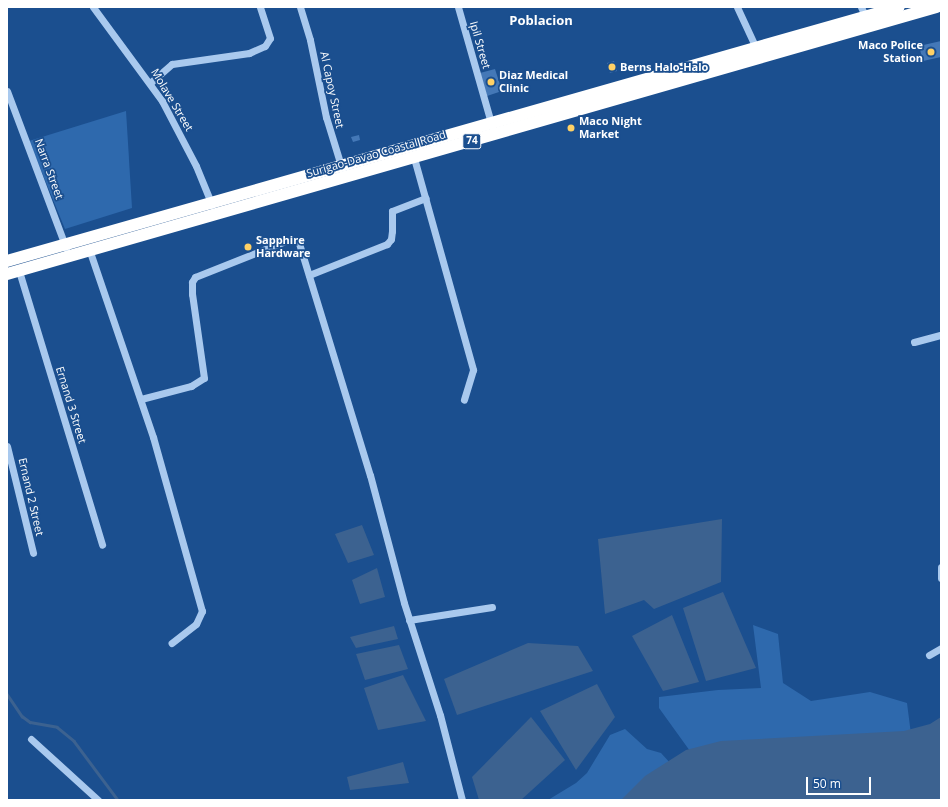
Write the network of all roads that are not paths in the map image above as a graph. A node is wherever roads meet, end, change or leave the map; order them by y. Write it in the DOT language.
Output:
graph roads {
  1 [pos="93,7"];
  2 [pos="260,7"];
  3 [pos="300,7"];
  4 [pos="458,7"];
  5 [pos="737,7"];
  6 [pos="899,7"];
  7 [pos="935,7"];
  8 [pos="866,17"];
  9 [pos="758,53"];
  10 [pos="150,83"];
  11 [pos="7,91"];
  12 [pos="490,122"];
  13 [pos="494,134"];
  14 [pos="414,158"];
  15 [pos="343,172"];
  16 [pos="426,198"];
  17 [pos="213,208"];
  18 [pos="90,249"];
  19 [pos="67,250"];
  20 [pos="7,261"];
  21 [pos="20,271"];
  22 [pos="7,274"];
  23 [pos="309,275"];
  24 [pos="941,334"];
  25 [pos="914,342"];
  26 [pos="141,398"];
  27 [pos="464,400"];
  28 [pos="7,446"];
  29 [pos="102,545"];
  30 [pos="33,553"];
  31 [pos="941,567"];
  32 [pos="941,578"];
  33 [pos="492,607"];
  34 [pos="409,620"];
  35 [pos="172,642"];
  36 [pos="941,648"];
  37 [pos="929,655"];
  38 [pos="31,740"];
  39 [pos="98,800"];
  40 [pos="462,800"];
  1 -- 10 [label="street, Molave Street"];
  2 -- 10 [label="street"];
  3 -- 15 [label="street, Al Capoy Street"];
  4 -- 12 [label="street, Ipil Street"];
  5 -- 9 [label="street"];
  6 -- 8 [label="highway, Surigao-Davao Coastal Road / 74"];
  7 -- 8 [label="highway, Surigao-Davao Coastal Road / 74"];
  8 -- 9 [label="highway, Surigao-Davao Coastal Road / 74"];
  9 -- 12 [label="highway, Surigao-Davao Coastal Road / 74"];
  9 -- 13 [label="highway, Surigao-Davao Coastal Road / 74"];
  10 -- 17 [label="street, Molave Street"];
  11 -- 19 [label="street, Narra Street"];
  12 -- 13 [label="street, Ipil Street"];
  12 -- 15 [label="highway, Surigao-Davao Coastal Road / 74"];
  13 -- 14 [label="highway, Surigao-Davao Coastal Road / 74"];
  14 -- 15 [label="highway, Surigao-Davao Coastal Road / 74"];
  14 -- 16 [label="street"];
  15 -- 17 [label="highway, Surigao-Davao Coastal Road / 74"];
  16 -- 23 [label="street"];
  16 -- 27 [label="street"];
  17 -- 18 [label="highway, Surigao-Davao Coastal Road / 74"];
  17 -- 19 [label="highway, Surigao-Davao Coastal Road / 74"];
  18 -- 19 [label="highway, Surigao-Davao Coastal Road / 74"];
  18 -- 26 [label="street"];
  19 -- 20 [label="highway, Surigao-Davao Coastal Road / 74"];
  19 -- 21 [label="highway, Surigao-Davao Coastal Road / 74"];
  21 -- 22 [label="highway, Surigao-Davao Coastal Road / 74"];
  21 -- 29 [label="street, Ernand 3 Street"];
  23 -- 26 [label="street"];
  23 -- 34 [label="street"];
  24 -- 25 [label="street"];
  26 -- 35 [label="street"];
  28 -- 30 [label="street, Ernand 2 Street"];
  31 -- 32 [label="street"];
  33 -- 34 [label="street"];
  34 -- 40 [label="street"];
  36 -- 37 [label="street"];
  38 -- 39 [label="street"];
}
